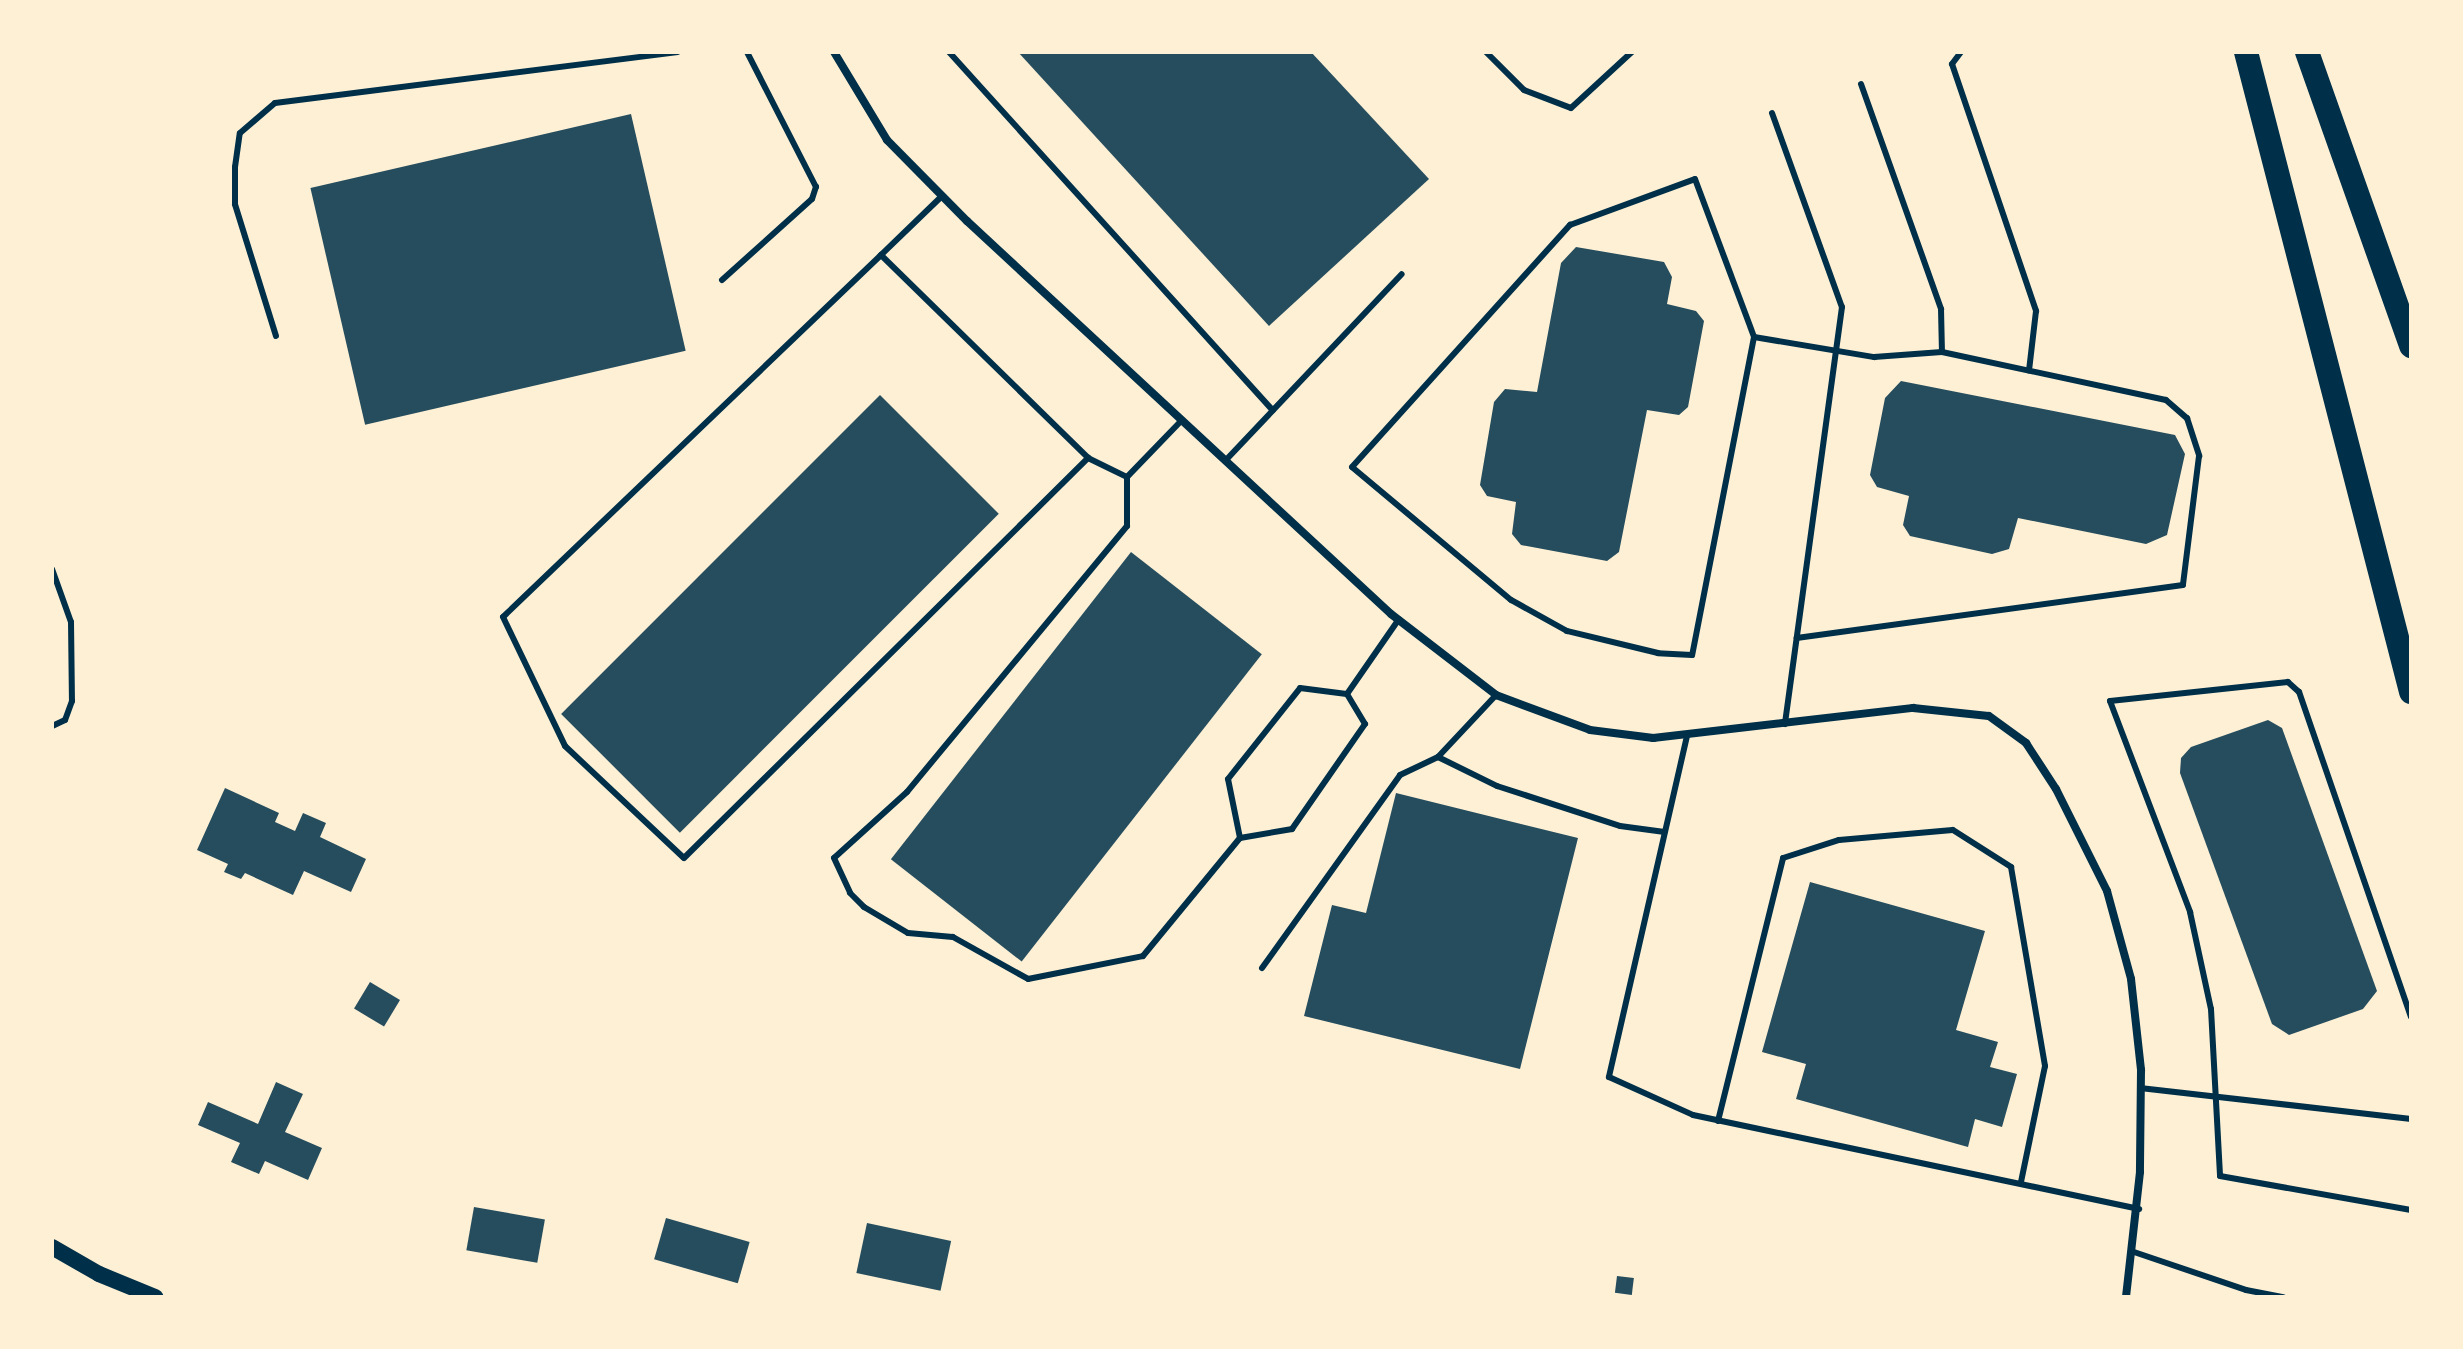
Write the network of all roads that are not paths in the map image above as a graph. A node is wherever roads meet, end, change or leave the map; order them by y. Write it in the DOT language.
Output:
graph roads {
  1 [pos="678,52"];
  2 [pos="747,52"];
  3 [pos="834,52"];
  4 [pos="949,52"];
  5 [pos="1486,52"];
  6 [pos="1632,52"];
  7 [pos="1961,52"];
  8 [pos="2246,52"];
  9 [pos="2307,52"];
  10 [pos="1861,84"];
  11 [pos="1772,113"];
  12 [pos="942,196"];
  13 [pos="881,255"];
  14 [pos="1402,274"];
  15 [pos="722,280"];
  16 [pos="276,336"];
  17 [pos="1754,337"];
  18 [pos="2411,346"];
  19 [pos="1942,352"];
  20 [pos="1833,353"];
  21 [pos="2029,371"];
  22 [pos="1273,410"];
  23 [pos="1182,420"];
  24 [pos="1088,458"];
  25 [pos="1225,461"];
  26 [pos="1127,477"];
  27 [pos="52,569"];
  28 [pos="1399,619"];
  29 [pos="1797,638"];
  30 [pos="2411,692"];
  31 [pos="1347,694"];
  32 [pos="1496,695"];
  33 [pos="1785,724"];
  34 [pos="52,726"];
  35 [pos="1687,736"];
  36 [pos="1438,757"];
  37 [pos="1665,832"];
  38 [pos="1240,838"];
  39 [pos="1262,968"];
  40 [pos="2411,1017"];
  41 [pos="2140,1088"];
  42 [pos="2218,1097"];
  43 [pos="2411,1119"];
  44 [pos="1718,1121"];
  45 [pos="2021,1182"];
  46 [pos="2139,1209"];
  47 [pos="2411,1210"];
  48 [pos="52,1247"];
  49 [pos="2134,1252"];
  50 [pos="2231,1286"];
  51 [pos="155,1297"];
  52 [pos="2126,1297"];
  53 [pos="2229,1297"];
  54 [pos="2283,1297"];
  1 -- 16 [label="lane"];
  2 -- 15 [label="lane"];
  3 -- 12 [label="street"];
  4 -- 22 [label="lane"];
  5 -- 6 [label="lane"];
  7 -- 21 [label="lane"];
  8 -- 30 [label="highway"];
  9 -- 18 [label="highway"];
  10 -- 19 [label="lane"];
  11 -- 20 [label="lane"];
  12 -- 13 [label="lane"];
  12 -- 23 [label="street"];
  13 -- 24 [label="lane"];
  13 -- 24 [label="lane"];
  14 -- 22 [label="lane"];
  17 -- 17 [label="lane"];
  17 -- 20 [label="lane"];
  19 -- 20 [label="lane"];
  19 -- 21 [label="lane"];
  20 -- 29 [label="lane"];
  21 -- 29 [label="lane"];
  22 -- 25 [label="lane"];
  23 -- 25 [label="street"];
  23 -- 26 [label="lane"];
  24 -- 26 [label="lane"];
  25 -- 28 [label="street"];
  26 -- 38 [label="lane"];
  27 -- 34 [label="lane"];
  28 -- 31 [label="lane"];
  28 -- 32 [label="street"];
  29 -- 33 [label="lane"];
  31 -- 38 [label="lane"];
  31 -- 38 [label="lane"];
  32 -- 35 [label="street"];
  32 -- 36 [label="lane"];
  33 -- 35 [label="street"];
  33 -- 41 [label="street"];
  35 -- 37 [label="lane"];
  36 -- 37 [label="lane"];
  36 -- 39 [label="lane"];
  37 -- 44 [label="lane"];
  40 -- 42 [label="lane"];
  41 -- 42 [label="lane"];
  41 -- 46 [label="street"];
  42 -- 43 [label="lane"];
  42 -- 47 [label="lane"];
  44 -- 45 [label="lane"];
  44 -- 45 [label="lane"];
  45 -- 46 [label="lane"];
  46 -- 49 [label="street"];
  48 -- 51 [label="main road"];
  49 -- 50 [label="lane"];
  49 -- 52 [label="street"];
  50 -- 53 [label="lane"];
  50 -- 54 [label="lane"];
}
